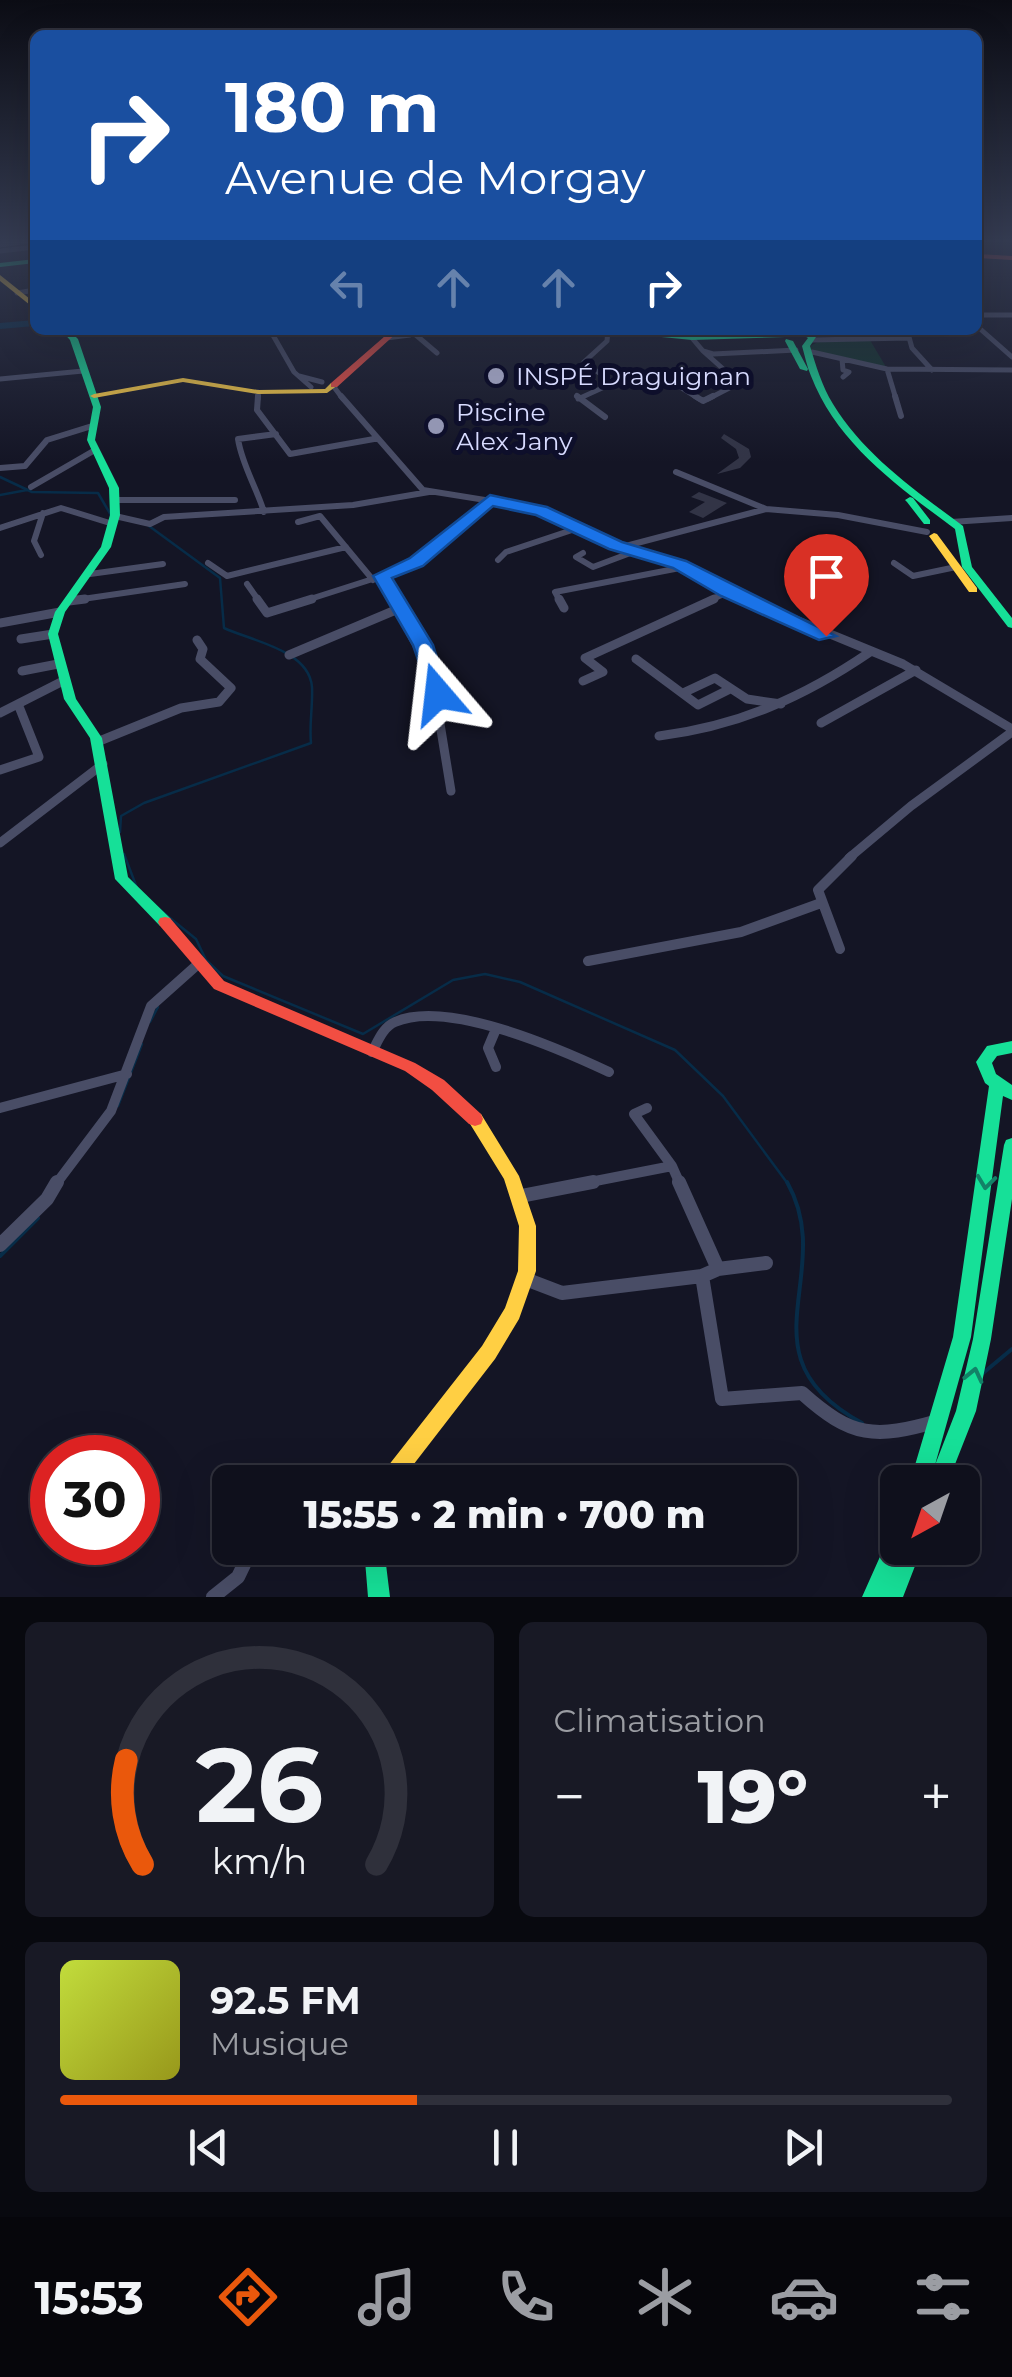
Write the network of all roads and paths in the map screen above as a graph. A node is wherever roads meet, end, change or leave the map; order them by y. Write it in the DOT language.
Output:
graph roads {
  1 [pos="982,315"];
  2 [pos="1012,315"];
  3 [pos="982,330"];
  4 [pos="70,335"];
  5 [pos="273,335"];
  6 [pos="389,335"];
  7 [pos="413,335"];
  8 [pos="609,335"];
  9 [pos="661,335"];
  10 [pos="892,335"];
  11 [pos="909,335"];
  12 [pos="692,338"];
  13 [pos="798,338"];
  14 [pos="703,351"];
  15 [pos="437,353"];
  16 [pos="1012,356"];
  17 [pos="842,359"];
  18 [pos="886,370"];
  19 [pos="932,370"];
  20 [pos="1012,370"];
  21 [pos="83,371"];
  22 [pos="859,374"];
  23 [pos="664,377"];
  24 [pos="0,378"];
  25 [pos="325,386"];
  26 [pos="258,392"];
  27 [pos="94,396"];
  28 [pos="900,416"];
  29 [pos="605,417"];
  30 [pos="92,426"];
  31 [pos="276,434"];
  32 [pos="374,439"];
  33 [pos="95,450"];
  34 [pos="0,468"];
  35 [pos="676,472"];
  36 [pos="30,487"];
  37 [pos="429,492"];
  38 [pos="115,500"];
  39 [pos="235,500"];
  40 [pos="490,500"];
  41 [pos="766,509"];
  42 [pos="264,512"];
  43 [pos="43,513"];
  44 [pos="1012,518"];
  45 [pos="114,519"];
  46 [pos="298,522"];
  47 [pos="954,527"];
  48 [pos="0,528"];
  49 [pos="578,528"];
  50 [pos="928,529"];
  51 [pos="622,547"];
  52 [pos="346,548"];
  53 [pos="635,551"];
  54 [pos="583,553"];
  55 [pos="41,555"];
  56 [pos="498,560"];
  57 [pos="208,562"];
  58 [pos="894,563"];
  59 [pos="163,564"];
  60 [pos="685,567"];
  61 [pos="956,567"];
  62 [pos="90,574"];
  63 [pos="378,578"];
  64 [pos="185,584"];
  65 [pos="248,584"];
  66 [pos="728,592"];
  67 [pos="64,607"];
  68 [pos="564,608"];
  69 [pos="398,609"];
  70 [pos="0,623"];
  71 [pos="1012,624"];
  72 [pos="1012,633"];
  73 [pos="53,634"];
  74 [pos="21,639"];
  75 [pos="197,640"];
  76 [pos="870,652"];
  77 [pos="289,655"];
  78 [pos="636,659"];
  79 [pos="58,664"];
  80 [pos="916,670"];
  81 [pos="22,672"];
  82 [pos="583,680"];
  83 [pos="63,682"];
  84 [pos="730,689"];
  85 [pos="683,693"];
  86 [pos="798,698"];
  87 [pos="18,704"];
  88 [pos="0,714"];
  89 [pos="821,723"];
  90 [pos="1012,730"];
  91 [pos="659,736"];
  92 [pos="97,742"];
  93 [pos="102,764"];
  94 [pos="0,770"];
  95 [pos="450,791"];
  96 [pos="0,843"];
  97 [pos="821,903"];
  98 [pos="840,949"];
  99 [pos="588,962"];
  100 [pos="197,965"];
  101 [pos="496,1029"];
  102 [pos="1011,1044"];
  103 [pos="372,1052"];
  104 [pos="496,1067"];
  105 [pos="608,1072"];
  106 [pos="127,1074"];
  107 [pos="998,1086"];
  108 [pos="1012,1093"];
  109 [pos="0,1108"];
  110 [pos="647,1108"];
  111 [pos="1012,1145"];
  112 [pos="672,1166"];
  113 [pos="521,1196"];
  114 [pos="0,1245"];
  115 [pos="766,1263"];
  116 [pos="718,1268"];
  117 [pos="702,1276"];
  118 [pos="528,1280"];
  119 [pos="944,1419"];
  120 [pos="399,1465"];
  121 [pos="926,1465"];
  122 [pos="945,1465"];
  123 [pos="244,1565"];
  124 [pos="376,1565"];
  125 [pos="887,1565"];
  126 [pos="905,1565"];
  127 [pos="213,1597"];
  128 [pos="379,1597"];
  129 [pos="873,1597"];
  130 [pos="892,1597"];
  1 -- 2 [label="street"];
  3 -- 16 [label="street"];
  4 -- 21 [label="street"];
  5 -- 25 [label="street"];
  6 -- 25 [label="street"];
  7 -- 15 [label="street"];
  8 -- 29 [label="street"];
  9 -- 12 [label="street"];
  10 -- 13 [label="street"];
  11 -- 19 [label="street"];
  12 -- 13 [label="street"];
  12 -- 14 [label="street"];
  13 -- 14 [label="street"];
  13 -- 17 [label="street"];
  13 -- 47 [label="street"];
  13 -- 50 [label="street"];
  14 -- 23 [label="street"];
  17 -- 18 [label="street"];
  17 -- 22 [label="street"];
  18 -- 19 [label="street"];
  18 -- 28 [label="street"];
  19 -- 20 [label="street"];
  21 -- 24 [label="street"];
  21 -- 27 [label="street"];
  25 -- 26 [label="street"];
  25 -- 32 [label="street"];
  26 -- 27 [label="street"];
  26 -- 31 [label="street"];
  27 -- 30 [label="street"];
  30 -- 33 [label="street"];
  30 -- 34 [label="street"];
  31 -- 32 [label="street"];
  31 -- 42 [label="street"];
  32 -- 37 [label="street"];
  33 -- 36 [label="street"];
  33 -- 38 [label="street"];
  35 -- 41 [label="street"];
  37 -- 40 [label="street"];
  37 -- 42 [label="street"];
  38 -- 39 [label="street"];
  38 -- 45 [label="street"];
  40 -- 49 [label="street"];
  40 -- 63 [label="street"];
  41 -- 50 [label="street"];
  41 -- 51 [label="street"];
  42 -- 45 [label="street"];
  43 -- 45 [label="street"];
  43 -- 48 [label="street"];
  43 -- 55 [label="street"];
  44 -- 47 [label="street"];
  45 -- 62 [label="street"];
  46 -- 52 [label="street"];
  47 -- 50 [label="street"];
  47 -- 71 [label="street"];
  49 -- 51 [label="street"];
  49 -- 56 [label="street"];
  50 -- 61 [label="street"];
  51 -- 53 [label="street"];
  52 -- 57 [label="street"];
  52 -- 63 [label="street"];
  53 -- 54 [label="street"];
  53 -- 60 [label="street"];
  58 -- 61 [label="street"];
  59 -- 62 [label="street"];
  60 -- 66 [label="street"];
  60 -- 68 [label="street"];
  61 -- 72 [label="street"];
  62 -- 67 [label="street"];
  63 -- 65 [label="street"];
  63 -- 69 [label="street"];
  64 -- 67 [label="street"];
  66 -- 76 [label="street"];
  66 -- 82 [label="street"];
  67 -- 70 [label="street"];
  67 -- 73 [label="street"];
  69 -- 77 [label="street"];
  69 -- 95 [label="street"];
  73 -- 74 [label="street"];
  73 -- 79 [label="street"];
  75 -- 92 [label="street"];
  76 -- 80 [label="street"];
  76 -- 86 [label="street"];
  78 -- 85 [label="street"];
  79 -- 81 [label="street"];
  79 -- 83 [label="street"];
  80 -- 89 [label="street"];
  80 -- 90 [label="street"];
  83 -- 87 [label="street"];
  83 -- 92 [label="street"];
  84 -- 85 [label="street"];
  84 -- 85 [label="street"];
  84 -- 86 [label="street"];
  86 -- 91 [label="street"];
  87 -- 88 [label="street"];
  87 -- 94 [label="street"];
  90 -- 97 [label="street"];
  92 -- 93 [label="street"];
  93 -- 96 [label="street"];
  93 -- 100 [label="street"];
  97 -- 98 [label="street"];
  97 -- 99 [label="street"];
  100 -- 103 [label="street"];
  100 -- 106 [label="street"];
  101 -- 103 [label="street"];
  101 -- 104 [label="street"];
  101 -- 105 [label="street"];
  102 -- 107 [label="street"];
  103 -- 113 [label="street"];
  106 -- 109 [label="street"];
  106 -- 114 [label="street"];
  107 -- 108 [label="street"];
  107 -- 119 [label="street, one-way"];
  110 -- 112 [label="street"];
  122 -- 111 [label="street, one-way"];
  112 -- 113 [label="street"];
  112 -- 116 [label="street"];
  113 -- 118 [label="street"];
  115 -- 116 [label="street"];
  116 -- 117 [label="street"];
  117 -- 118 [label="street"];
  117 -- 119 [label="street"];
  118 -- 120 [label="street"];
  119 -- 121 [label="street"];
  123 -- 127 [label="street"];
  124 -- 128 [label="street"];
  125 -- 129 [label="street"];
  126 -- 130 [label="street"];
}
